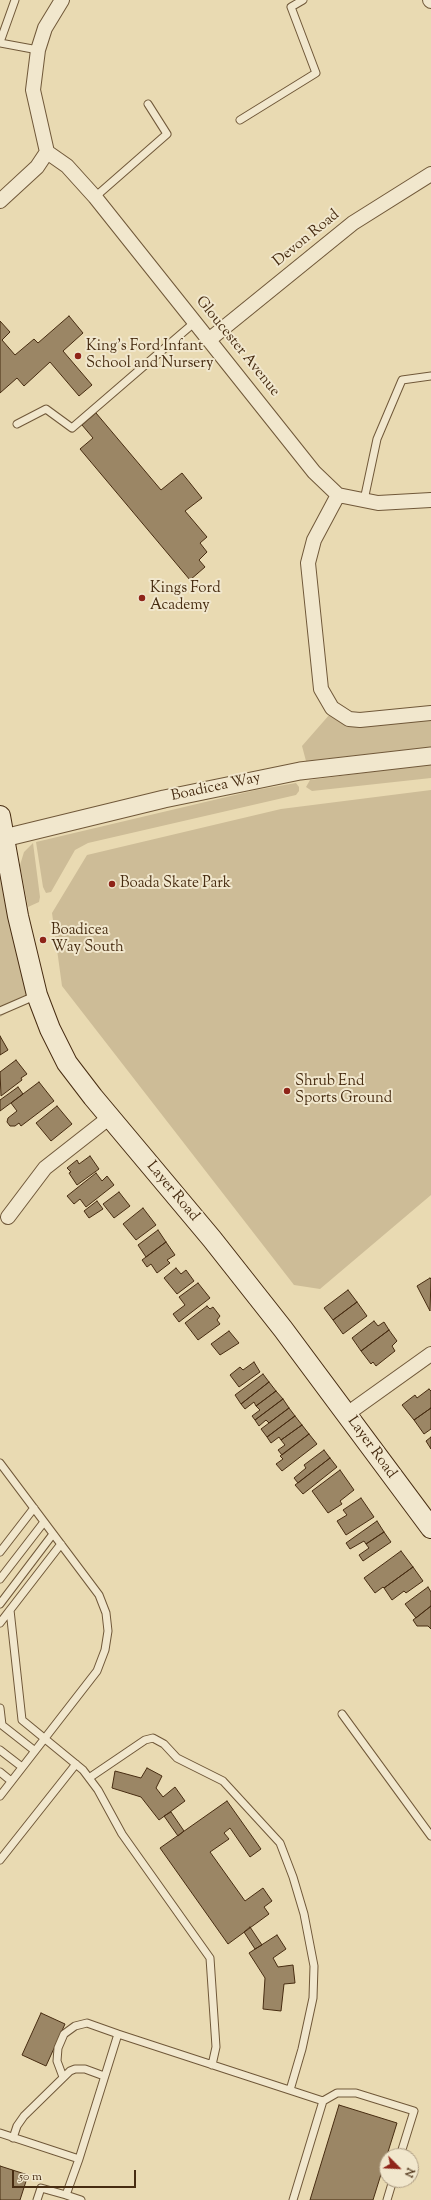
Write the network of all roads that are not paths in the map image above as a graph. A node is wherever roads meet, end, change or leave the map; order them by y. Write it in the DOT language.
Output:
graph roads {
  1 [pos="15,0"];
  2 [pos="62,0"];
  3 [pos="303,0"];
  4 [pos="0,43"];
  5 [pos="38,50"];
  6 [pos="148,104"];
  7 [pos="240,120"];
  8 [pos="47,152"];
  9 [pos="431,174"];
  10 [pos="95,197"];
  11 [pos="0,201"];
  12 [pos="195,322"];
  13 [pos="210,339"];
  14 [pos="431,376"];
  15 [pos="17,424"];
  16 [pos="338,495"];
  17 [pos="364,500"];
  18 [pos="431,500"];
  19 [pos="431,714"];
  20 [pos="431,756"];
  21 [pos="0,816"];
  22 [pos="4,838"];
  23 [pos="36,996"];
  24 [pos="0,1011"];
  25 [pos="110,1118"];
  26 [pos="8,1217"];
  27 [pos="431,1354"];
  28 [pos="347,1414"];
  29 [pos="0,1463"];
  30 [pos="34,1508"];
  31 [pos="44,1522"];
  32 [pos="431,1528"];
  33 [pos="53,1534"];
  34 [pos="61,1544"];
  35 [pos="0,1552"];
  36 [pos="0,1579"];
  37 [pos="0,1604"];
  38 [pos="10,1610"];
  39 [pos="0,1623"];
  40 [pos="0,1708"];
  41 [pos="342,1714"];
  42 [pos="45,1739"];
  43 [pos="0,1750"];
  44 [pos="35,1751"];
  45 [pos="76,1764"];
  46 [pos="22,1767"];
  47 [pos="0,1772"];
  48 [pos="89,1778"];
  49 [pos="11,1781"];
  50 [pos="0,1796"];
  51 [pos="431,1836"];
  52 [pos="0,1860"];
  53 [pos="118,2034"];
  54 [pos="212,2065"];
  55 [pos="104,2076"];
  56 [pos="63,2077"];
  57 [pos="290,2090"];
  58 [pos="323,2101"];
  59 [pos="0,2133"];
  60 [pos="13,2138"];
  61 [pos="402,2148"];
  62 [pos="79,2160"];
  63 [pos="391,2188"];
  64 [pos="66,2195"];
  65 [pos="37,2200"];
  66 [pos="81,2200"];
  67 [pos="293,2200"];
  68 [pos="387,2200"];
  1 -- 4 [label="lane"];
  2 -- 5 [label="street"];
  3 -- 7 [label="lane"];
  4 -- 5 [label="lane"];
  5 -- 8 [label="street"];
  6 -- 10 [label="lane"];
  8 -- 10 [label="street, Gloucester Avenue"];
  8 -- 11 [label="street"];
  9 -- 13 [label="street, Devon Road"];
  10 -- 12 [label="street, Gloucester Avenue"];
  12 -- 13 [label="street, Gloucester Avenue"];
  12 -- 15 [label="lane"];
  13 -- 16 [label="street, Gloucester Avenue"];
  14 -- 17 [label="lane"];
  16 -- 17 [label="street"];
  16 -- 19 [label="street"];
  17 -- 18 [label="street"];
  20 -- 22 [label="street, Boadicea Way"];
  21 -- 22 [label="main road, Layer Road"];
  22 -- 23 [label="main road, Layer Road"];
  23 -- 24 [label="lane"];
  23 -- 25 [label="main road, Layer Road"];
  25 -- 26 [label="street"];
  25 -- 28 [label="main road, Layer Road"];
  27 -- 28 [label="street"];
  28 -- 32 [label="main road, Layer Road"];
  29 -- 30 [label="lane"];
  30 -- 31 [label="lane"];
  30 -- 35 [label="lane"];
  31 -- 33 [label="lane"];
  31 -- 36 [label="lane"];
  33 -- 34 [label="lane"];
  33 -- 37 [label="lane"];
  34 -- 38 [label="lane"];
  34 -- 42 [label="lane"];
  38 -- 39 [label="lane"];
  38 -- 42 [label="lane"];
  40 -- 44 [label="lane"];
  41 -- 51 [label="lane"];
  42 -- 44 [label="lane"];
  42 -- 45 [label="lane"];
  43 -- 46 [label="lane"];
  44 -- 46 [label="lane"];
  45 -- 48 [label="lane"];
  45 -- 52 [label="lane"];
  46 -- 49 [label="lane"];
  47 -- 49 [label="lane"];
  48 -- 54 [label="lane"];
  48 -- 57 [label="lane"];
  49 -- 50 [label="lane"];
  53 -- 54 [label="lane"];
  53 -- 55 [label="lane"];
  53 -- 56 [label="lane"];
  54 -- 57 [label="lane"];
  55 -- 56 [label="lane"];
  55 -- 62 [label="lane"];
  56 -- 60 [label="lane"];
  57 -- 58 [label="lane"];
  58 -- 61 [label="lane"];
  58 -- 67 [label="lane"];
  59 -- 60 [label="lane"];
  60 -- 62 [label="lane"];
  62 -- 64 [label="lane"];
  63 -- 68 [label="lane"];
  64 -- 65 [label="lane"];
  64 -- 66 [label="lane"];
}
